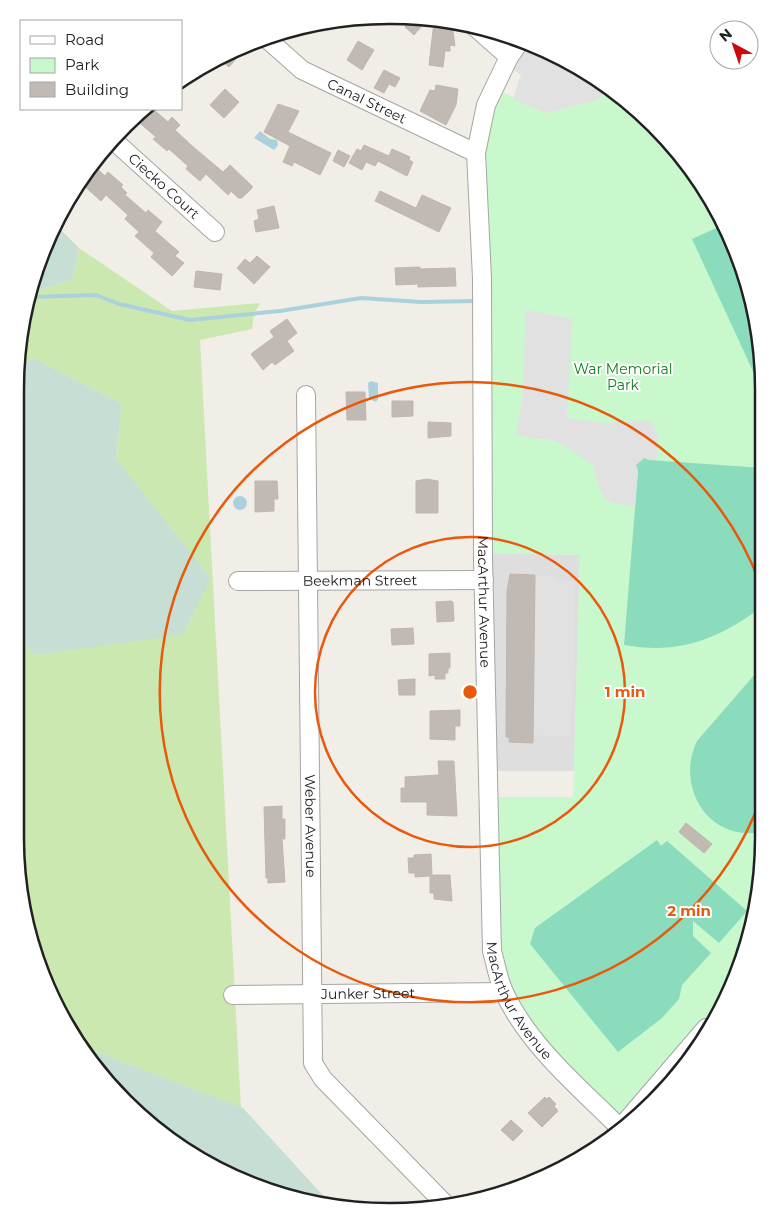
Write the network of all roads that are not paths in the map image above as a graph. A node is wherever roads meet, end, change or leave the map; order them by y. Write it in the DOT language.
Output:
graph roads {
  1 [pos="486,37"];
  2 [pos="272,43"];
  3 [pos="516,47"];
  4 [pos="509,57"];
  5 [pos="118,145"];
  6 [pos="476,153"];
  7 [pos="215,232"];
  8 [pos="306,395"];
  9 [pos="310,579"];
  10 [pos="484,580"];
  11 [pos="238,582"];
  12 [pos="504,992"];
  13 [pos="313,993"];
  14 [pos="233,995"];
  15 [pos="689,1048"];
  16 [pos="645,1098"];
  17 [pos="616,1124"];
  18 [pos="441,1199"];
  1 -- 4 [label="street"];
  2 -- 6 [label="street, Canal Street"];
  3 -- 4 [label="street, MacArthur Avenue"];
  4 -- 6 [label="street, MacArthur Avenue"];
  5 -- 7 [label="street, Ciecko Court"];
  6 -- 10 [label="street, MacArthur Avenue"];
  8 -- 9 [label="street, Weber Avenue"];
  9 -- 10 [label="street, Beekman Street"];
  9 -- 11 [label="street, Beekman Street"];
  9 -- 13 [label="street, Weber Avenue"];
  10 -- 12 [label="street, MacArthur Avenue"];
  12 -- 13 [label="street, Junker Street"];
  12 -- 17 [label="street, MacArthur Avenue"];
  13 -- 14 [label="street, Junker Street"];
  13 -- 18 [label="street, Weber Avenue"];
  15 -- 16 [label="street"];
}
